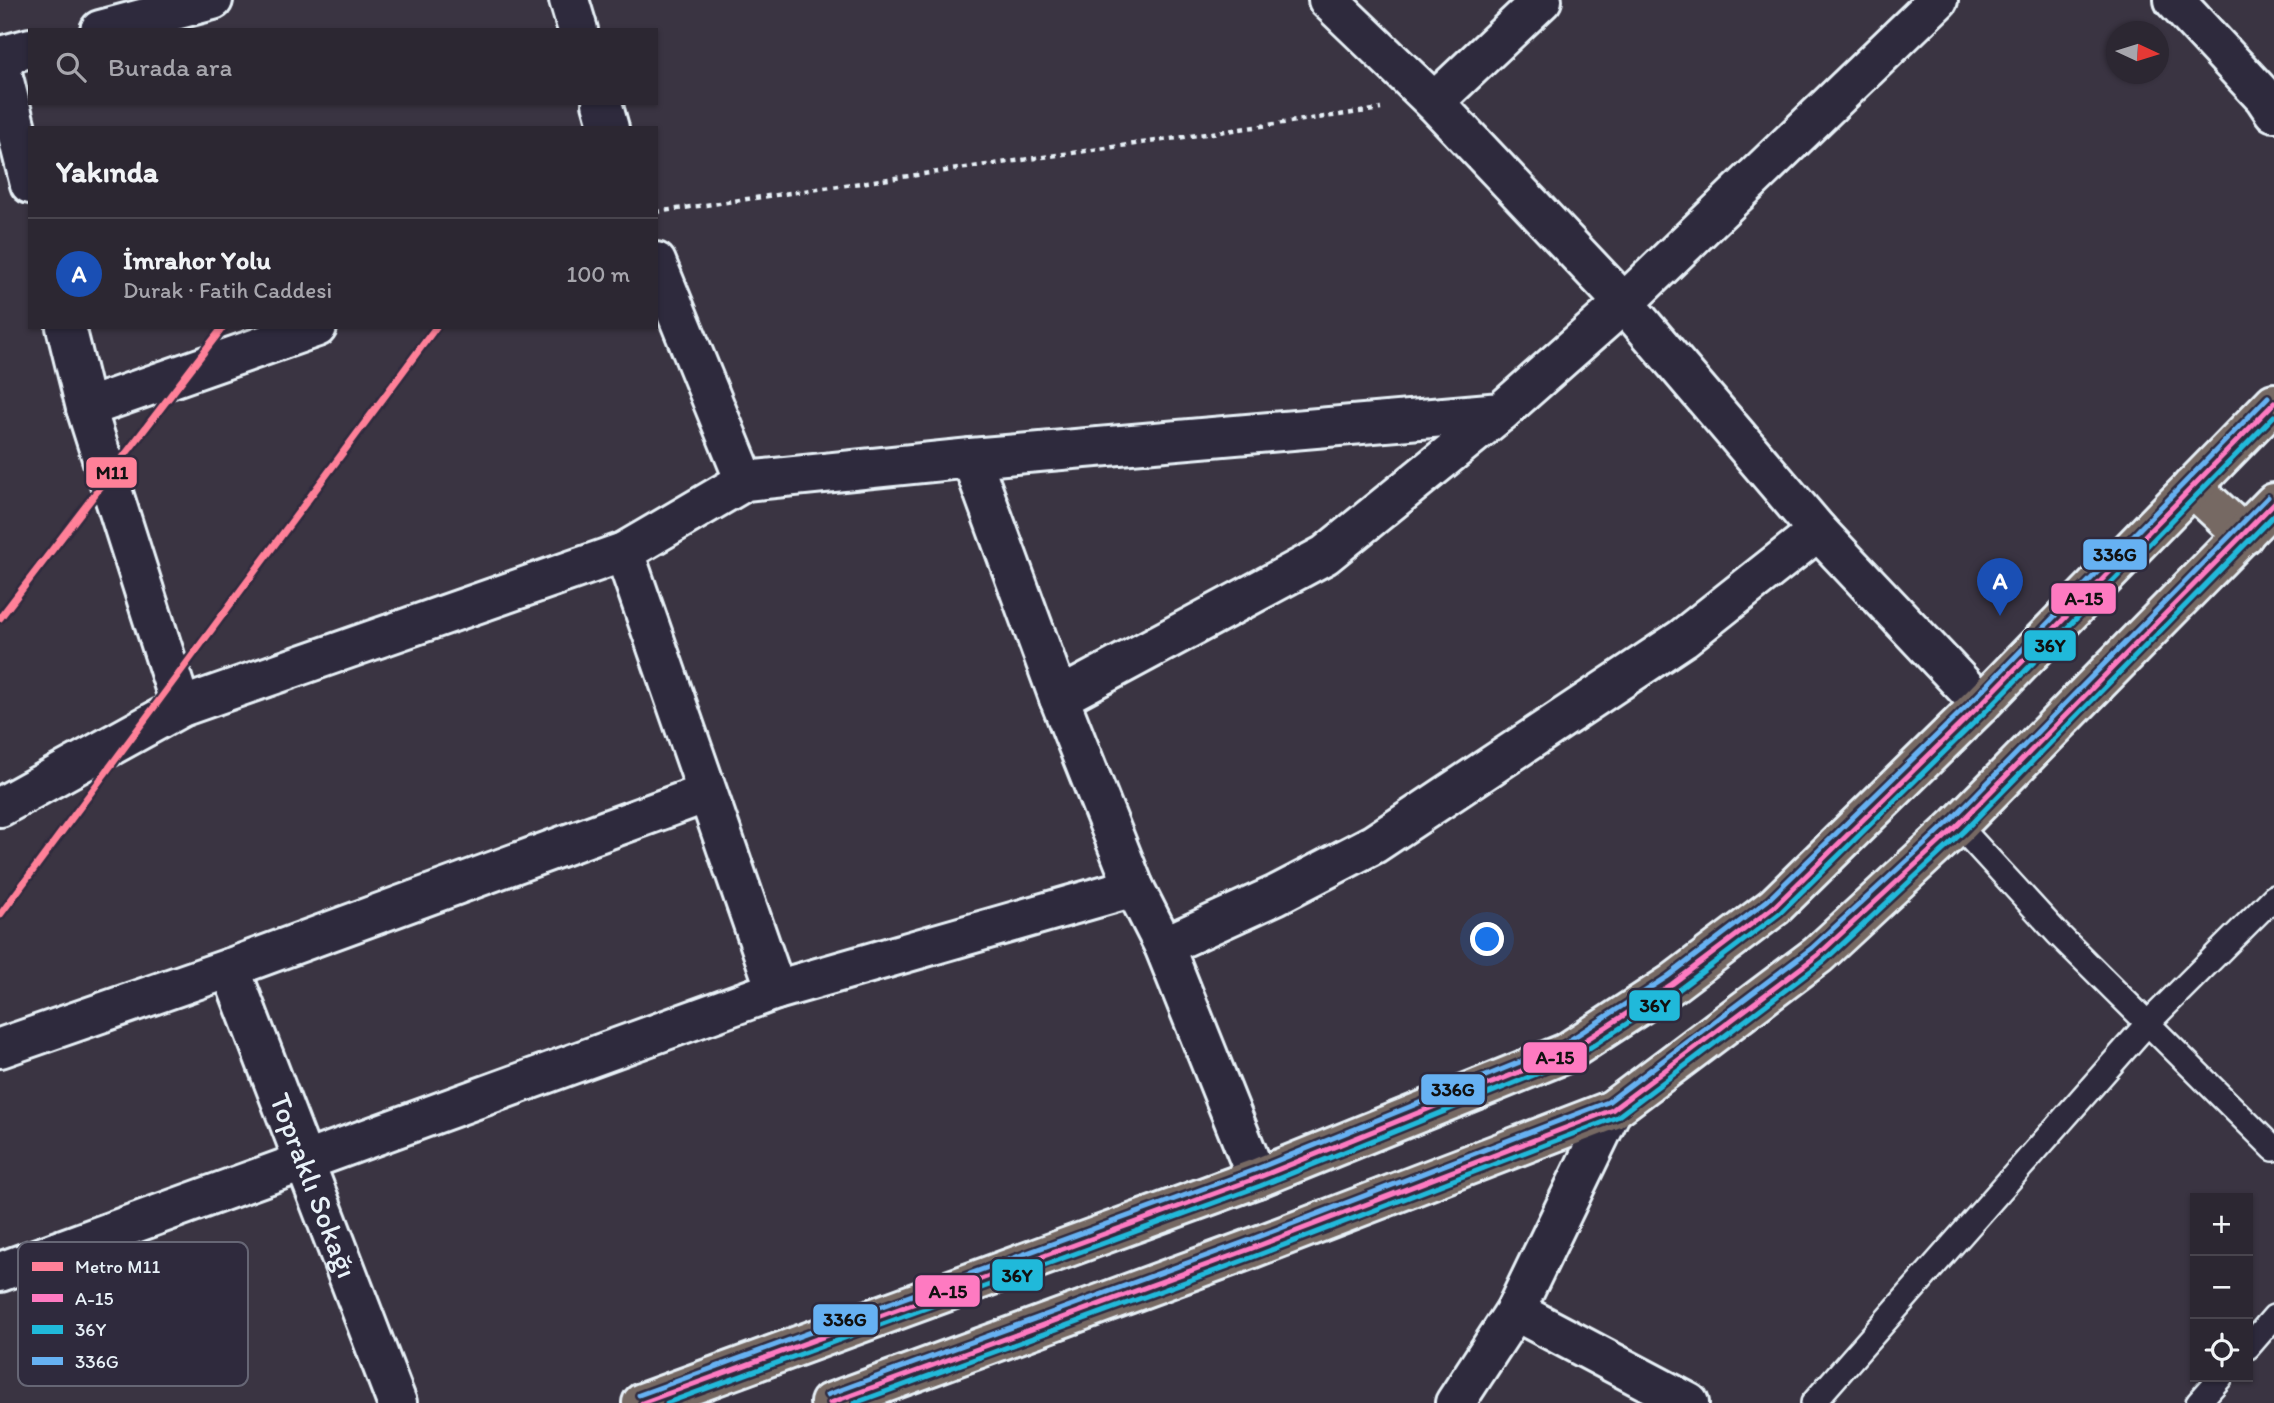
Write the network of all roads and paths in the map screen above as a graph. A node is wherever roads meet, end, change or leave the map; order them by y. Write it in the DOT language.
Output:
graph roads {
  1 [pos="213,0"];
  2 [pos="569,0"];
  3 [pos="1328,0"];
  4 [pos="1542,0"];
  5 [pos="1938,0"];
  6 [pos="2174,0"];
  7 [pos="108,28"];
  8 [pos="577,28"];
  9 [pos="28,49"];
  10 [pos="0,56"];
  11 [pos="0,65"];
  12 [pos="2271,98"];
  13 [pos="1434,102"];
  14 [pos="603,105"];
  15 [pos="608,126"];
  16 [pos="28,176"];
  17 [pos="658,212"];
  18 [pos="658,267"];
  19 [pos="1624,303"];
  20 [pos="66,329"];
  21 [pos="311,329"];
  22 [pos="2274,403"];
  23 [pos="86,408"];
  24 [pos="1501,412"];
  25 [pos="971,458"];
  26 [pos="744,481"];
  27 [pos="2192,486"];
  28 [pos="2274,503"];
  29 [pos="1818,531"];
  30 [pos="2244,535"];
  31 [pos="624,552"];
  32 [pos="1059,698"];
  33 [pos="1981,704"];
  34 [pos="181,707"];
  35 [pos="707,793"];
  36 [pos="0,807"];
  37 [pos="1958,825"];
  38 [pos="1134,887"];
  39 [pos="2274,897"];
  40 [pos="1164,946"];
  41 [pos="230,968"];
  42 [pos="776,990"];
  43 [pos="2147,1024"];
  44 [pos="0,1048"];
  45 [pos="1612,1110"];
  46 [pos="2274,1149"];
  47 [pos="304,1162"];
  48 [pos="1257,1178"];
  49 [pos="83,1242"];
  50 [pos="18,1265"];
  51 [pos="0,1272"];
  52 [pos="1515,1311"];
  53 [pos="2274,1317"];
  54 [pos="2253,1340"];
  55 [pos="2217,1382"];
  56 [pos="397,1403"];
  57 [pos="642,1403"];
  58 [pos="830,1403"];
  59 [pos="1455,1403"];
  60 [pos="1689,1403"];
  61 [pos="1813,1403"];
  62 [pos="2198,1403"];
  1 -- 7 [label="street"];
  2 -- 8 [label="street"];
  3 -- 13 [label="street"];
  4 -- 13 [label="street"];
  5 -- 19 [label="street"];
  6 -- 12 [label="street"];
  9 -- 10 [label="street"];
  11 -- 16 [label="street"];
  13 -- 17 [label="path"];
  13 -- 19 [label="street"];
  14 -- 15 [label="street"];
  18 -- 26 [label="street"];
  19 -- 24 [label="street"];
  19 -- 29 [label="street"];
  20 -- 23 [label="street"];
  21 -- 23 [label="street"];
  22 -- 27 [label="main road"];
  23 -- 34 [label="street"];
  24 -- 25 [label="street"];
  24 -- 32 [label="street"];
  25 -- 26 [label="street"];
  25 -- 32 [label="street"];
  26 -- 31 [label="street"];
  27 -- 30 [label="main road"];
  27 -- 33 [label="main road"];
  28 -- 30 [label="main road"];
  29 -- 33 [label="street"];
  29 -- 40 [label="street"];
  30 -- 37 [label="main road"];
  31 -- 34 [label="street"];
  31 -- 35 [label="street"];
  32 -- 38 [label="street"];
  33 -- 48 [label="main road"];
  34 -- 36 [label="street"];
  35 -- 41 [label="street"];
  35 -- 42 [label="street"];
  37 -- 43 [label="lane"];
  37 -- 45 [label="main road"];
  38 -- 40 [label="street"];
  38 -- 42 [label="street"];
  39 -- 43 [label="lane"];
  40 -- 48 [label="street"];
  41 -- 44 [label="street"];
  41 -- 47 [label="street, Topraklı Sokağı"];
  42 -- 47 [label="street"];
  43 -- 46 [label="lane"];
  43 -- 61 [label="lane"];
  45 -- 52 [label="street"];
  45 -- 58 [label="main road"];
  47 -- 49 [label="street"];
  47 -- 56 [label="street, Topraklı Sokağı"];
  48 -- 57 [label="main road"];
  50 -- 51 [label="street"];
  52 -- 59 [label="street"];
  52 -- 60 [label="street"];
  53 -- 54 [label="lane"];
  55 -- 62 [label="lane"];
}
